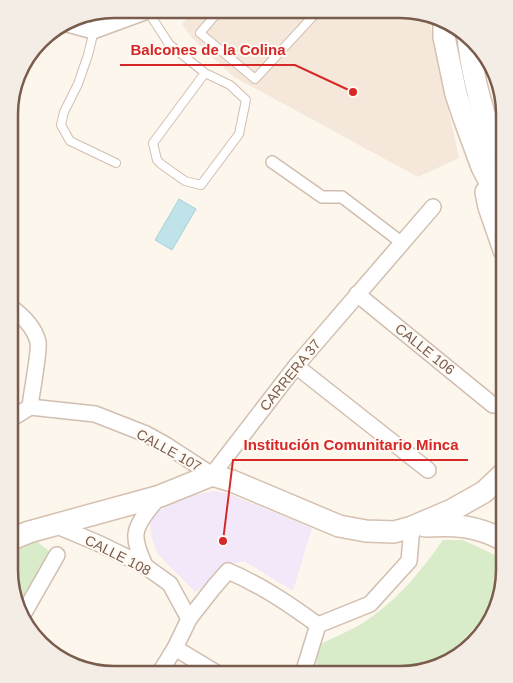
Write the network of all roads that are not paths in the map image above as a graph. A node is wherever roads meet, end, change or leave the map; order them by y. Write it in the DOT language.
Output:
graph roads {
  1 [pos="130,18"];
  2 [pos="152,18"];
  3 [pos="213,18"];
  4 [pos="311,18"];
  5 [pos="97,19"];
  6 [pos="75,26"];
  7 [pos="444,28"];
  8 [pos="93,31"];
  9 [pos="469,47"];
  10 [pos="205,73"];
  11 [pos="496,148"];
  12 [pos="272,162"];
  13 [pos="116,164"];
  14 [pos="482,167"];
  15 [pos="496,193"];
  16 [pos="433,207"];
  17 [pos="496,226"];
  18 [pos="401,242"];
  19 [pos="357,294"];
  20 [pos="18,312"];
  21 [pos="296,366"];
  22 [pos="493,405"];
  23 [pos="30,407"];
  24 [pos="18,414"];
  25 [pos="428,470"];
  26 [pos="212,475"];
  27 [pos="495,481"];
  28 [pos="160,496"];
  29 [pos="55,525"];
  30 [pos="412,527"];
  31 [pos="18,536"];
  32 [pos="495,536"];
  33 [pos="57,555"];
  34 [pos="145,566"];
  35 [pos="26,609"];
  36 [pos="190,619"];
  37 [pos="318,625"];
  38 [pos="175,648"];
  39 [pos="164,666"];
  40 [pos="205,666"];
  41 [pos="305,666"];
  1 -- 8 [label="street"];
  2 -- 10 [label="lane"];
  3 -- 4 [label="lane"];
  5 -- 8 [label="lane"];
  6 -- 8 [label="street"];
  7 -- 14 [label="main road"];
  8 -- 13 [label="lane"];
  9 -- 11 [label="main road"];
  10 -- 10 [label="lane"];
  12 -- 18 [label="street"];
  14 -- 15 [label="main road"];
  14 -- 17 [label="main road"];
  16 -- 18 [label="street, CARRERA 37"];
  18 -- 19 [label="street, CARRERA 37"];
  19 -- 21 [label="street, CARRERA 37"];
  19 -- 22 [label="street, CALLE 106"];
  20 -- 23 [label="street"];
  21 -- 25 [label="street"];
  21 -- 26 [label="street, CARRERA 37"];
  23 -- 24 [label="street"];
  23 -- 26 [label="street, CALLE 107"];
  26 -- 28 [label="main road"];
  26 -- 30 [label="main road, CALLE 107"];
  27 -- 30 [label="main road, CALLE 107"];
  28 -- 29 [label="main road"];
  28 -- 34 [label="street"];
  29 -- 31 [label="main road"];
  29 -- 34 [label="street, CALLE 108"];
  30 -- 32 [label="main road, CALLE 107"];
  30 -- 37 [label="street"];
  33 -- 35 [label="street"];
  34 -- 36 [label="street, CALLE 108"];
  36 -- 37 [label="street"];
  36 -- 38 [label="street"];
  37 -- 41 [label="street"];
  38 -- 39 [label="street"];
  38 -- 40 [label="street"];
}
